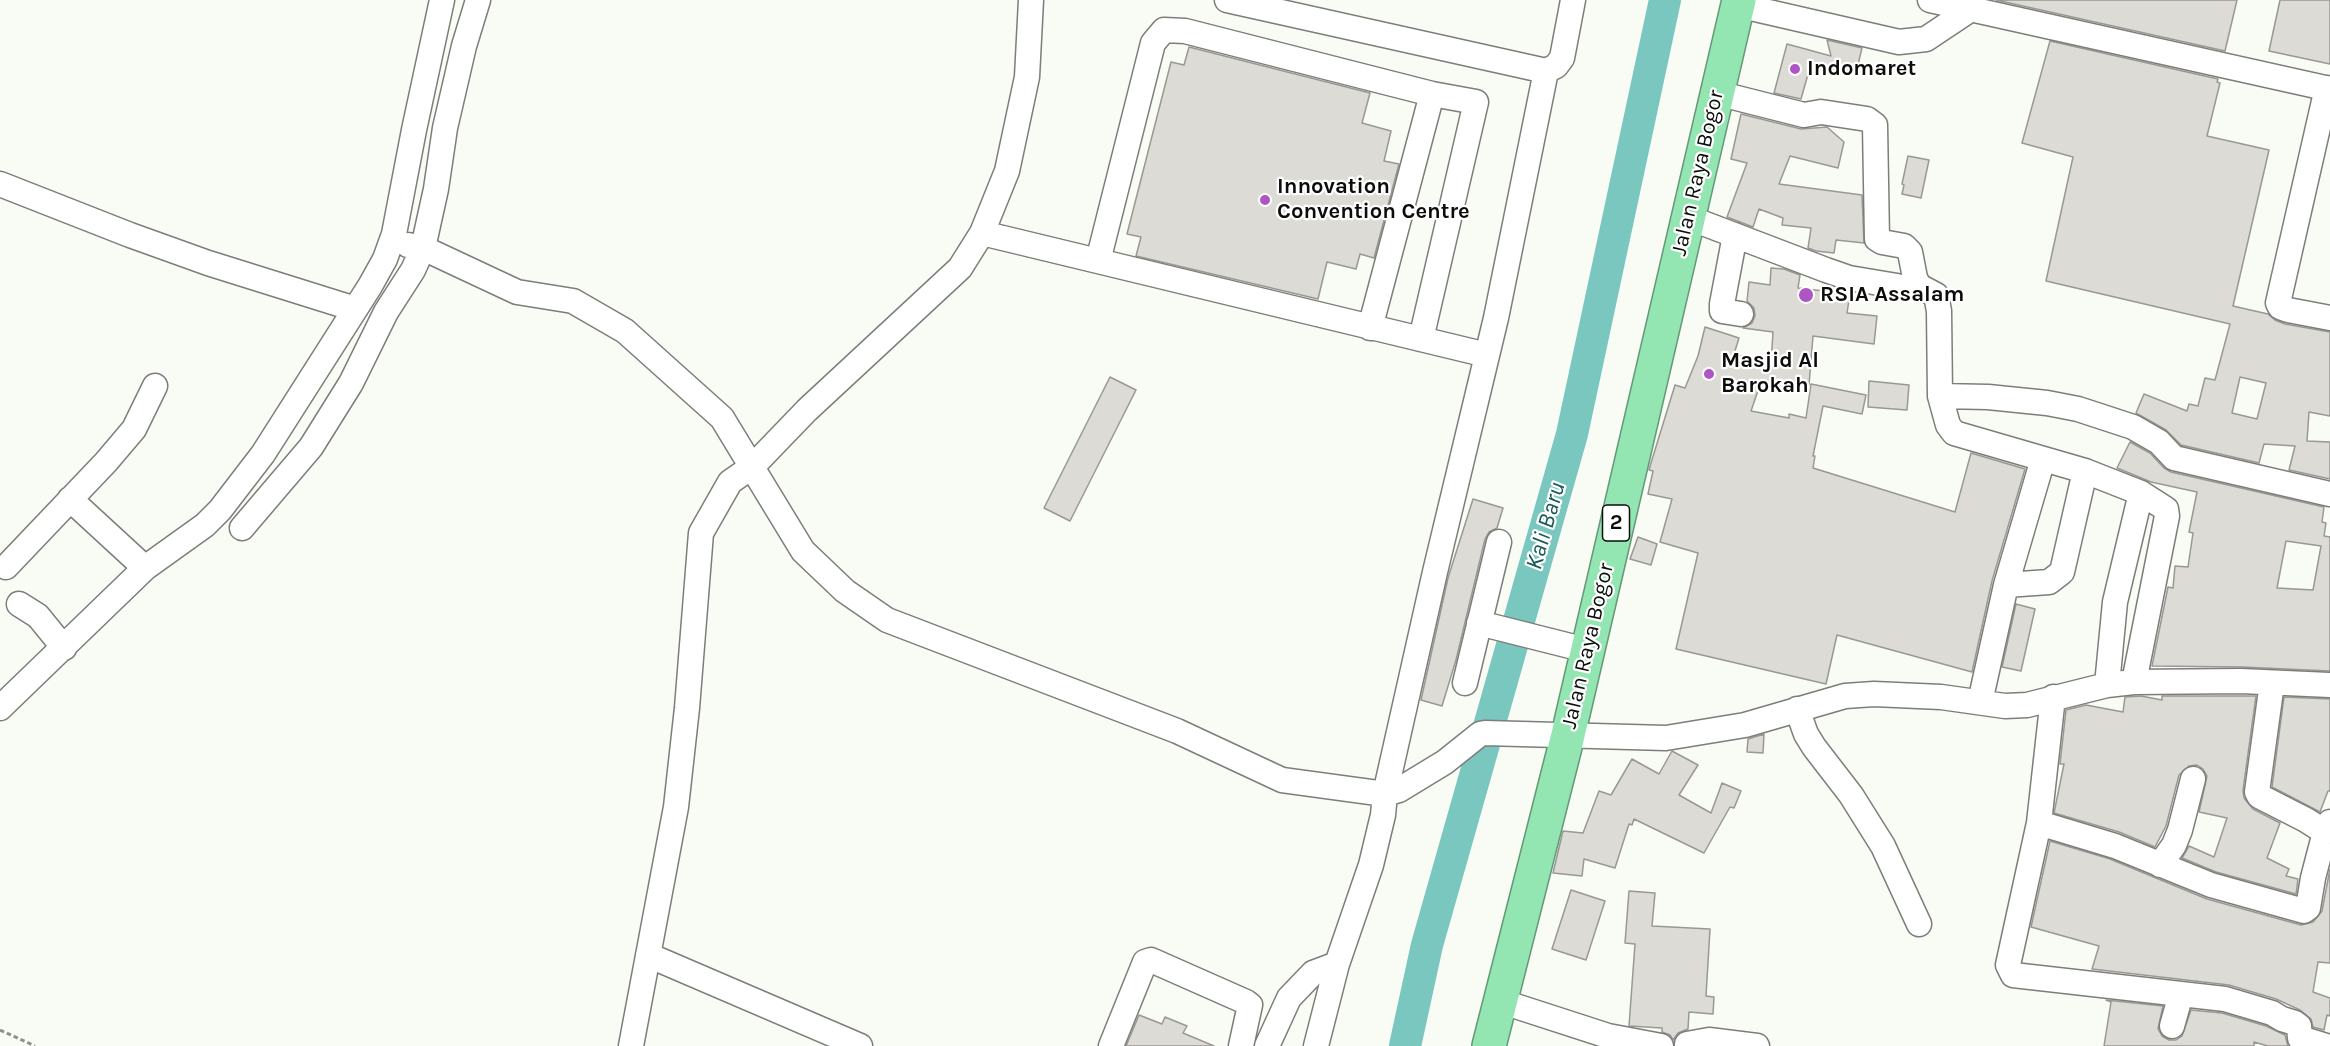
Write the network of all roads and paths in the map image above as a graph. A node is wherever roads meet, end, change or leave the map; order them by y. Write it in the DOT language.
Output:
graph roads {
  1 [pos="442,0"];
  2 [pos="478,0"];
  3 [pos="1031,0"];
  4 [pos="1227,0"];
  5 [pos="1573,0"];
  6 [pos="1930,0"];
  7 [pos="1731,2"];
  8 [pos="1971,9"];
  9 [pos="1546,71"];
  10 [pos="2329,88"];
  11 [pos="1717,93"];
  12 [pos="1432,94"];
  13 [pos="0,184"];
  14 [pos="1687,218"];
  15 [pos="982,233"];
  16 [pos="1735,235"];
  17 [pos="415,246"];
  18 [pos="1098,261"];
  19 [pos="1897,286"];
  20 [pos="355,309"];
  21 [pos="1741,314"];
  22 [pos="2330,318"];
  23 [pos="1370,328"];
  24 [pos="1421,339"];
  25 [pos="1487,355"];
  26 [pos="155,386"];
  27 [pos="1940,396"];
  28 [pos="2043,459"];
  29 [pos="753,466"];
  30 [pos="2085,471"];
  31 [pos="2141,494"];
  32 [pos="2330,494"];
  33 [pos="70,500"];
  34 [pos="242,528"];
  35 [pos="1499,542"];
  36 [pos="6,567"];
  37 [pos="145,568"];
  38 [pos="2006,585"];
  39 [pos="19,604"];
  40 [pos="1487,625"];
  41 [pos="1576,647"];
  42 [pos="64,648"];
  43 [pos="2134,682"];
  44 [pos="1465,683"];
  45 [pos="2272,683"];
  46 [pos="2107,685"];
  47 [pos="2330,685"];
  48 [pos="2053,697"];
  49 [pos="1980,702"];
  50 [pos="0,708"];
  51 [pos="1797,709"];
  52 [pos="1557,735"];
  53 [pos="2193,779"];
  54 [pos="1385,794"];
  55 [pos="2039,824"];
  56 [pos="2327,827"];
  57 [pos="2160,865"];
  58 [pos="2321,880"];
  59 [pos="1919,924"];
  60 [pos="648,955"];
  61 [pos="1337,964"];
  62 [pos="2181,994"];
  63 [pos="1500,1001"];
  64 [pos="2172,1026"];
  65 [pos="0,1030"];
  66 [pos="2294,1035"];
  67 [pos="1687,1044"];
  68 [pos="35,1046"];
  69 [pos="631,1046"];
  70 [pos="861,1046"];
  71 [pos="1111,1046"];
  72 [pos="1241,1046"];
  73 [pos="1267,1046"];
  74 [pos="1316,1046"];
  75 [pos="1468,1046"];
  76 [pos="1489,1046"];
  77 [pos="1661,1046"];
  78 [pos="1757,1046"];
  79 [pos="2326,1046"];
  1 -- 20 [label="street"];
  2 -- 17 [label="street"];
  3 -- 15 [label="street"];
  4 -- 9 [label="street"];
  5 -- 9 [label="street"];
  6 -- 8 [label="street"];
  7 -- 8 [label="street"];
  7 -- 11 [label="highway, Jalan Raya Bogor / 2"];
  7 -- 41 [label="highway, Jalan Raya Bogor / 2"];
  8 -- 10 [label="street"];
  9 -- 25 [label="street"];
  10 -- 22 [label="street"];
  11 -- 14 [label="highway, Jalan Raya Bogor / 2"];
  11 -- 27 [label="street"];
  12 -- 18 [label="street"];
  12 -- 23 [label="street"];
  12 -- 24 [label="street"];
  13 -- 20 [label="street"];
  14 -- 16 [label="street"];
  14 -- 41 [label="highway, Jalan Raya Bogor / 2"];
  15 -- 18 [label="street"];
  15 -- 29 [label="street"];
  16 -- 19 [label="street"];
  16 -- 21 [label="street"];
  17 -- 29 [label="street"];
  17 -- 34 [label="street"];
  18 -- 23 [label="street"];
  20 -- 37 [label="street"];
  23 -- 24 [label="street"];
  24 -- 25 [label="street"];
  25 -- 54 [label="street"];
  26 -- 33 [label="street"];
  27 -- 28 [label="street"];
  27 -- 32 [label="street"];
  28 -- 30 [label="street"];
  28 -- 38 [label="street"];
  29 -- 54 [label="street"];
  29 -- 60 [label="street"];
  30 -- 31 [label="street"];
  30 -- 38 [label="street"];
  31 -- 43 [label="street"];
  31 -- 46 [label="street"];
  33 -- 36 [label="street"];
  33 -- 37 [label="street"];
  35 -- 40 [label="street"];
  37 -- 42 [label="street"];
  38 -- 49 [label="street"];
  39 -- 42 [label="street"];
  40 -- 41 [label="street"];
  40 -- 44 [label="street"];
  41 -- 52 [label="highway, Jalan Raya Bogor / 2"];
  42 -- 50 [label="street"];
  43 -- 45 [label="street"];
  43 -- 46 [label="street"];
  45 -- 47 [label="street"];
  45 -- 56 [label="street"];
  46 -- 48 [label="street"];
  48 -- 49 [label="street"];
  48 -- 55 [label="street"];
  49 -- 51 [label="street"];
  51 -- 52 [label="street"];
  51 -- 59 [label="street"];
  52 -- 54 [label="street"];
  52 -- 63 [label="highway, Jalan Raya Bogor / 2"];
  52 -- 75 [label="highway, Jalan Raya Bogor / 2"];
  53 -- 57 [label="street"];
  54 -- 61 [label="street"];
  55 -- 57 [label="street"];
  55 -- 62 [label="street"];
  56 -- 58 [label="street"];
  57 -- 58 [label="street"];
  60 -- 69 [label="street"];
  60 -- 70 [label="street"];
  61 -- 73 [label="street"];
  61 -- 74 [label="street"];
  62 -- 64 [label="street"];
  62 -- 66 [label="street"];
  63 -- 76 [label="highway, Jalan Raya Bogor / 2"];
  63 -- 77 [label="street"];
  65 -- 68 [label="path"];
  66 -- 79 [label="street"];
  67 -- 78 [label="street"];
  71 -- 72 [label="street"];
}
